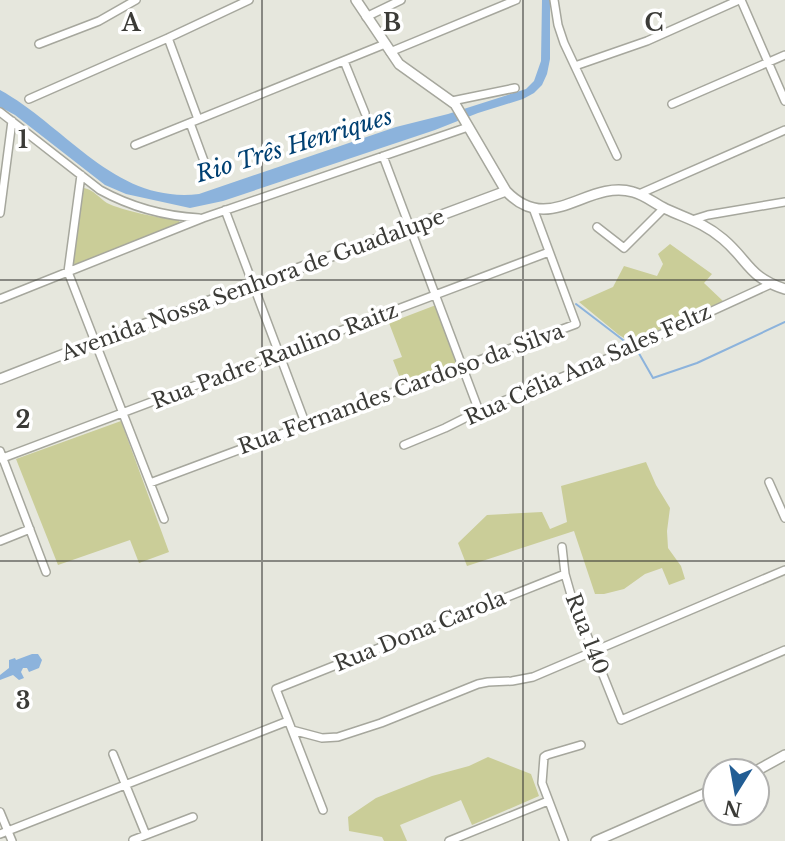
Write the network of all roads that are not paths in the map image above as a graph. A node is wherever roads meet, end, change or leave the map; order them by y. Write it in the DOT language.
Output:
graph roads {
  1 [pos="136,0"];
  2 [pos="249,0"];
  3 [pos="356,0"];
  4 [pos="401,0"];
  5 [pos="516,0"];
  6 [pos="554,0"];
  7 [pos="740,0"];
  8 [pos="366,17"];
  9 [pos="168,38"];
  10 [pos="39,44"];
  11 [pos="387,48"];
  12 [pos="785,55"];
  13 [pos="344,61"];
  14 [pos="768,62"];
  15 [pos="575,66"];
  16 [pos="515,88"];
  17 [pos="29,99"];
  18 [pos="785,101"];
  19 [pos="455,104"];
  20 [pos="672,104"];
  21 [pos="0,112"];
  22 [pos="365,113"];
  23 [pos="12,121"];
  24 [pos="194,121"];
  25 [pos="467,125"];
  26 [pos="785,130"];
  27 [pos="135,145"];
  28 [pos="383,156"];
  29 [pos="617,156"];
  30 [pos="204,161"];
  31 [pos="81,175"];
  32 [pos="506,191"];
  33 [pos="639,194"];
  34 [pos="785,202"];
  35 [pos="533,208"];
  36 [pos="664,208"];
  37 [pos="225,210"];
  38 [pos="0,213"];
  39 [pos="203,218"];
  40 [pos="692,220"];
  41 [pos="410,227"];
  42 [pos="597,227"];
  43 [pos="549,253"];
  44 [pos="68,272"];
  45 [pos="771,284"];
  46 [pos="254,285"];
  47 [pos="785,289"];
  48 [pos="435,295"];
  49 [pos="0,299"];
  50 [pos="95,342"];
  51 [pos="280,354"];
  52 [pos="462,366"];
  53 [pos="0,379"];
  54 [pos="479,411"];
  55 [pos="123,413"];
  56 [pos="306,425"];
  57 [pos="404,445"];
  58 [pos="1,456"];
  59 [pos="769,482"];
  60 [pos="150,483"];
  61 [pos="785,518"];
  62 [pos="163,519"];
  63 [pos="30,529"];
  64 [pos="0,541"];
  65 [pos="562,547"];
  66 [pos="785,570"];
  67 [pos="46,572"];
  68 [pos="565,574"];
  69 [pos="785,650"];
  70 [pos="594,652"];
  71 [pos="288,721"];
  72 [pos="292,730"];
  73 [pos="581,745"];
  74 [pos="113,754"];
  75 [pos="125,785"];
  76 [pos="701,795"];
  77 [pos="548,801"];
  78 [pos="323,810"];
  79 [pos="0,812"];
  80 [pos="192,817"];
  81 [pos="4,833"];
  82 [pos="150,833"];
  83 [pos="133,840"];
  84 [pos="12,841"];
  85 [pos="158,841"];
  86 [pos="449,841"];
  87 [pos="564,841"];
  88 [pos="596,841"];
  1 -- 10 [label="street"];
  2 -- 9 [label="street"];
  3 -- 8 [label="street"];
  4 -- 8 [label="street"];
  5 -- 11 [label="street"];
  6 -- 15 [label="street"];
  7 -- 14 [label="street"];
  7 -- 15 [label="street"];
  8 -- 11 [label="street"];
  9 -- 17 [label="street"];
  9 -- 24 [label="street"];
  11 -- 13 [label="street"];
  11 -- 19 [label="street"];
  12 -- 14 [label="street"];
  13 -- 22 [label="street"];
  13 -- 24 [label="street"];
  14 -- 18 [label="street"];
  14 -- 20 [label="street"];
  15 -- 29 [label="street"];
  16 -- 19 [label="street"];
  19 -- 25 [label="street"];
  21 -- 23 [label="street"];
  23 -- 31 [label="street"];
  23 -- 38 [label="street"];
  24 -- 27 [label="street"];
  24 -- 30 [label="street"];
  25 -- 28 [label="street"];
  25 -- 32 [label="street"];
  26 -- 33 [label="street"];
  28 -- 37 [label="street"];
  28 -- 41 [label="street"];
  31 -- 39 [label="street"];
  31 -- 44 [label="street"];
  32 -- 35 [label="street"];
  32 -- 41 [label="street, Avenida Nossa Senhora de Guadalupe"];
  33 -- 35 [label="street"];
  33 -- 36 [label="street"];
  34 -- 40 [label="street"];
  35 -- 43 [label="street, Rua Fernandes Cardoso da Silva"];
  36 -- 40 [label="street"];
  36 -- 42 [label="street"];
  37 -- 39 [label="street"];
  37 -- 46 [label="street"];
  39 -- 44 [label="street"];
  40 -- 45 [label="street"];
  41 -- 46 [label="street, Avenida Nossa Senhora de Guadalupe"];
  41 -- 48 [label="street"];
  43 -- 48 [label="street, Rua Padre Raulino Raitz"];
  43 -- 52 [label="street, Rua Fernandes Cardoso da Silva"];
  44 -- 49 [label="street"];
  44 -- 50 [label="street"];
  45 -- 47 [label="street"];
  45 -- 54 [label="street, Rua Célia Ana Sales Feltz"];
  46 -- 50 [label="street, Avenida Nossa Senhora de Guadalupe"];
  46 -- 51 [label="street"];
  48 -- 51 [label="street, Rua Padre Raulino Raitz"];
  48 -- 52 [label="street"];
  50 -- 53 [label="street, Avenida Nossa Senhora de Guadalupe"];
  50 -- 55 [label="street"];
  51 -- 55 [label="street, Rua Padre Raulino Raitz"];
  51 -- 56 [label="street"];
  52 -- 54 [label="street"];
  52 -- 56 [label="street, Rua Fernandes Cardoso da Silva"];
  54 -- 57 [label="street, Rua Célia Ana Sales Feltz"];
  55 -- 58 [label="street, Rua Padre Raulino Raitz"];
  55 -- 60 [label="street"];
  56 -- 60 [label="street, Rua Fernandes Cardoso da Silva"];
  58 -- 63 [label="street"];
  59 -- 61 [label="street"];
  60 -- 62 [label="street"];
  63 -- 64 [label="street"];
  63 -- 67 [label="street"];
  65 -- 68 [label="street, Rua 140"];
  66 -- 70 [label="street"];
  68 -- 70 [label="street, Rua 140"];
  68 -- 71 [label="street, Rua Dona Carola"];
  69 -- 70 [label="street, Rua 140"];
  70 -- 72 [label="street"];
  71 -- 72 [label="street"];
  71 -- 75 [label="street"];
  72 -- 78 [label="street"];
  73 -- 77 [label="street"];
  74 -- 75 [label="street"];
  75 -- 81 [label="street"];
  75 -- 82 [label="street"];
  76 -- 88 [label="street"];
  77 -- 86 [label="street"];
  77 -- 87 [label="street"];
  79 -- 81 [label="street"];
  80 -- 82 [label="street"];
  81 -- 84 [label="street"];
  82 -- 83 [label="street"];
  82 -- 85 [label="street"];
}
